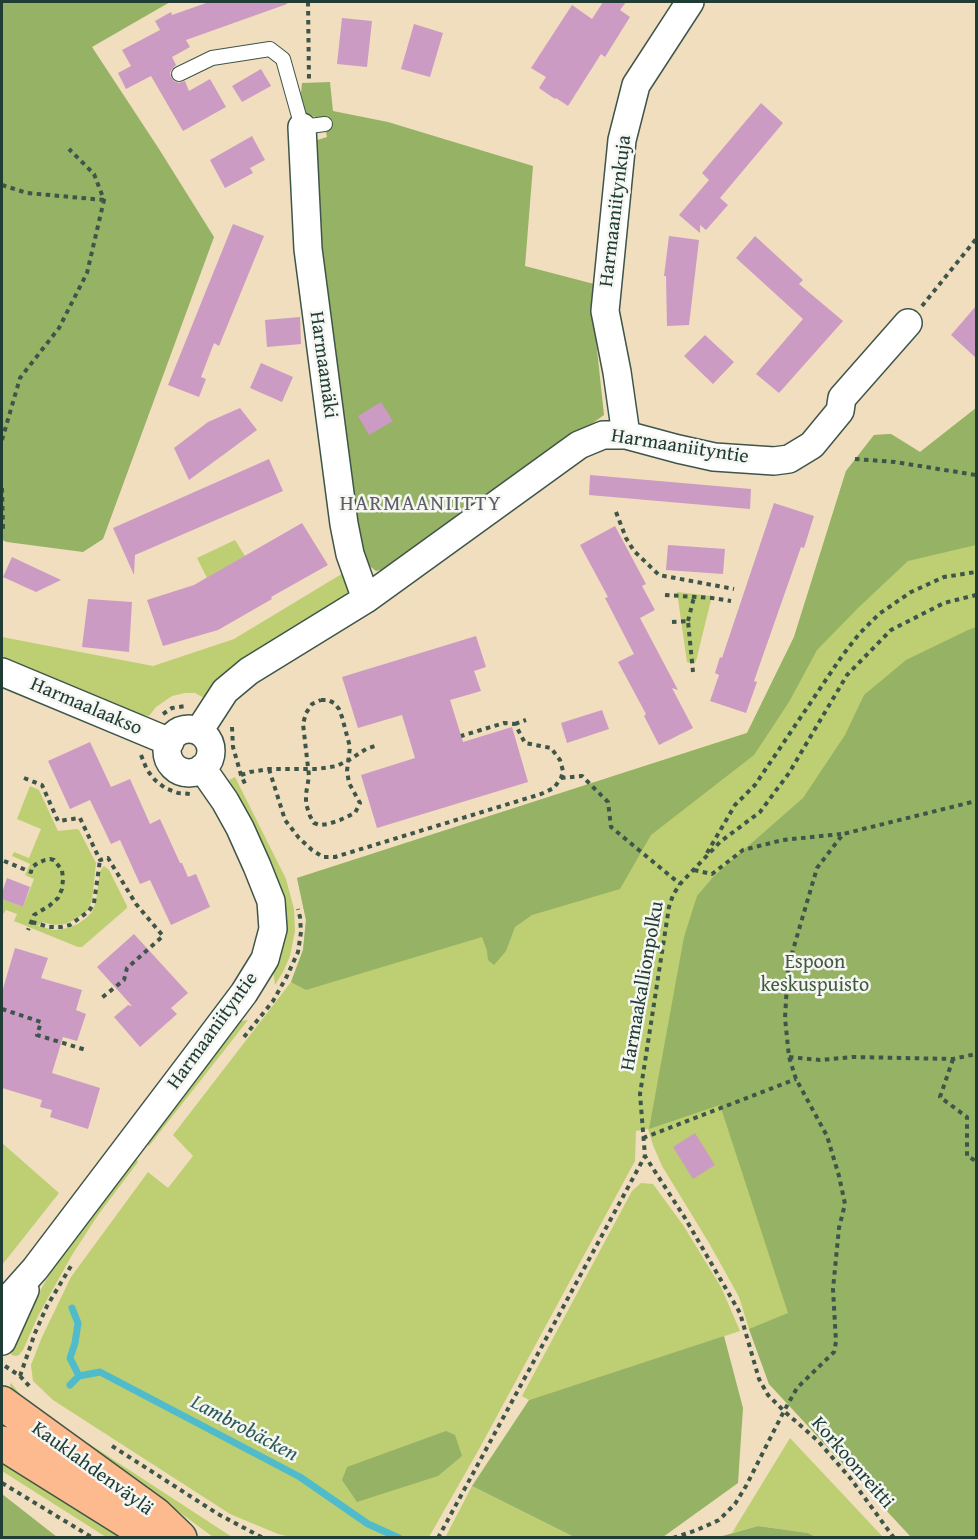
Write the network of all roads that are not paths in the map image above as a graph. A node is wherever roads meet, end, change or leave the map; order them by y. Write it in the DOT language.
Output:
graph roads {
  1 [pos="690,2"];
  2 [pos="179,74"];
  3 [pos="312,126"];
  4 [pos="908,323"];
  5 [pos="626,435"];
  6 [pos="366,599"];
  7 [pos="2,672"];
  8 [pos="199,731"];
  9 [pos="158,737"];
  10 [pos="202,768"];
  11 [pos="35,1269"];
  12 [pos="2,1306"];
  13 [pos="2,1341"];
  14 [pos="2,1403"];
  15 [pos="2,1443"];
  16 [pos="158,1538"];
  17 [pos="180,1538"];
  1 -- 5 [label="street, Harmaaniitynkuja"];
  2 -- 3 [label="lane"];
  3 -- 6 [label="street, Harmaamäki"];
  4 -- 5 [label="street, Harmaaniityntie"];
  5 -- 6 [label="street, Harmaaniityntie"];
  6 -- 8 [label="street, Harmaaniityntie"];
  7 -- 9 [label="street, Harmaalaakso"];
  8 -- 9 [label="street"];
  8 -- 10 [label="street"];
  9 -- 10 [label="street"];
  10 -- 11 [label="street, Harmaaniityntie"];
  11 -- 12 [label="street, Harmaaniityntie"];
  11 -- 13 [label="street, Harmaaniityntie"];
  14 -- 17 [label="main road, Kauklahdenväylä"];
  15 -- 16 [label="main road, Kauklahdenväylä"];
}
